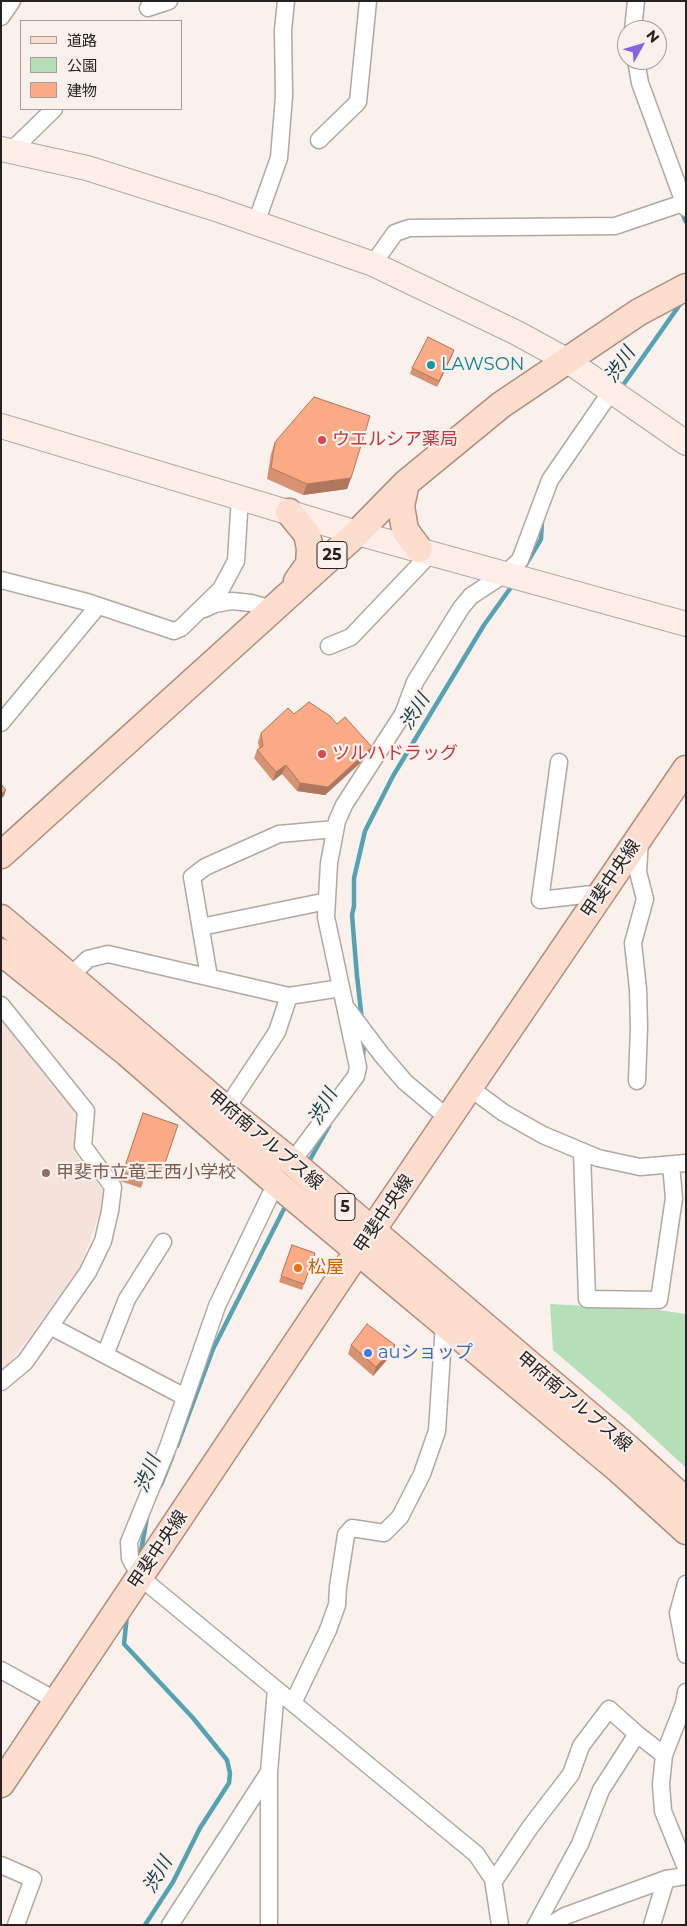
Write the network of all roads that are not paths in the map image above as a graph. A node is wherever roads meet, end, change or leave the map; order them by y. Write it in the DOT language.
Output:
graph roads {
  1 [pos="12,1"];
  2 [pos="170,1"];
  3 [pos="286,1"];
  4 [pos="368,1"];
  5 [pos="636,1"];
  6 [pos="146,10"];
  7 [pos="1,16"];
  8 [pos="634,20"];
  9 [pos="638,70"];
  10 [pos="53,110"];
  11 [pos="318,140"];
  12 [pos="6,150"];
  13 [pos="685,205"];
  14 [pos="256,223"];
  15 [pos="373,264"];
  16 [pos="686,287"];
  17 [pos="568,361"];
  18 [pos="612,390"];
  19 [pos="1,426"];
  20 [pos="686,443"];
  21 [pos="406,483"];
  22 [pos="240,497"];
  23 [pos="289,512"];
  24 [pos="357,532"];
  25 [pos="425,551"];
  26 [pos="506,573"];
  27 [pos="1,580"];
  28 [pos="278,604"];
  29 [pos="98,606"];
  30 [pos="198,612"];
  31 [pos="686,624"];
  32 [pos="330,646"];
  33 [pos="1,723"];
  34 [pos="559,762"];
  35 [pos="686,769"];
  36 [pos="335,829"];
  37 [pos="641,835"];
  38 [pos="1,856"];
  39 [pos="602,893"];
  40 [pos="327,901"];
  41 [pos="1,918"];
  42 [pos="201,927"];
  43 [pos="1,952"];
  44 [pos="70,976"];
  45 [pos="209,978"];
  46 [pos="288,996"];
  47 [pos="343,996"];
  48 [pos="1,1005"];
  49 [pos="637,1081"];
  50 [pos="470,1088"];
  51 [pos="226,1109"];
  52 [pos="449,1119"];
  53 [pos="582,1151"];
  54 [pos="292,1162"];
  55 [pos="678,1164"];
  56 [pos="276,1183"];
  57 [pos="366,1241"];
  58 [pos="164,1242"];
  59 [pos="444,1323"];
  60 [pos="50,1326"];
  61 [pos="105,1355"];
  62 [pos="1,1382"];
  63 [pos="185,1397"];
  64 [pos="686,1501"];
  65 [pos="686,1531"];
  66 [pos="140,1577"];
  67 [pos="686,1584"];
  68 [pos="686,1655"];
  69 [pos="1,1670"];
  70 [pos="276,1689"];
  71 [pos="686,1692"];
  72 [pos="57,1701"];
  73 [pos="293,1703"];
  74 [pos="637,1734"];
  75 [pos="664,1755"];
  76 [pos="269,1772"];
  77 [pos="1,1784"];
  78 [pos="1,1865"];
  79 [pos="686,1868"];
  80 [pos="686,1876"];
  81 [pos="666,1879"];
  82 [pos="494,1881"];
  83 [pos="16,1925"];
  84 [pos="170,1925"];
  85 [pos="269,1925"];
  86 [pos="500,1925"];
  87 [pos="536,1925"];
  88 [pos="550,1925"];
  89 [pos="652,1925"];
  1 -- 7 [label="street"];
  2 -- 6 [label="street"];
  3 -- 14 [label="street"];
  4 -- 11 [label="street"];
  5 -- 8 [label="street"];
  9 -- 13 [label="street"];
  10 -- 12 [label="street"];
  12 -- 14 [label="street"];
  13 -- 15 [label="street"];
  14 -- 15 [label="street"];
  15 -- 17 [label="street"];
  16 -- 17 [label="main road, 25"];
  17 -- 18 [label="street"];
  17 -- 21 [label="main road, 25"];
  18 -- 20 [label="street"];
  18 -- 26 [label="street"];
  19 -- 22 [label="street"];
  21 -- 24 [label="main road, 25"];
  21 -- 25 [label="main road"];
  22 -- 23 [label="street"];
  22 -- 30 [label="street"];
  23 -- 24 [label="street"];
  23 -- 28 [label="main road"];
  24 -- 25 [label="street"];
  24 -- 28 [label="main road, 25"];
  25 -- 26 [label="street"];
  25 -- 32 [label="street"];
  26 -- 31 [label="street"];
  26 -- 36 [label="street"];
  27 -- 29 [label="street"];
  28 -- 30 [label="street"];
  28 -- 38 [label="main road, 25"];
  29 -- 30 [label="street"];
  29 -- 33 [label="street"];
  34 -- 39 [label="street"];
  35 -- 37 [label="main road, 甲斐中央線"];
  36 -- 40 [label="street"];
  36 -- 42 [label="street"];
  37 -- 39 [label="main road, 甲斐中央線"];
  37 -- 49 [label="street"];
  39 -- 50 [label="main road, 甲斐中央線"];
  40 -- 42 [label="street"];
  40 -- 47 [label="street"];
  41 -- 44 [label="main road, 甲府南アルプス線 / 5"];
  42 -- 45 [label="street"];
  43 -- 56 [label="main road, 甲府南アルプス線 / 5"];
  44 -- 45 [label="street"];
  44 -- 51 [label="main road, 甲府南アルプス線 / 5"];
  45 -- 46 [label="street"];
  46 -- 47 [label="street"];
  46 -- 51 [label="street"];
  47 -- 52 [label="street"];
  47 -- 54 [label="street"];
  48 -- 60 [label="street"];
  50 -- 52 [label="main road, 甲斐中央線"];
  50 -- 53 [label="street"];
  51 -- 54 [label="main road, 甲府南アルプス線 / 5"];
  52 -- 57 [label="main road, 甲斐中央線"];
  53 -- 55 [label="street"];
  53 -- 55 [label="street"];
  54 -- 57 [label="main road, 甲府南アルプス線 / 5"];
  56 -- 57 [label="main road, 甲府南アルプス線 / 5"];
  56 -- 63 [label="street"];
  57 -- 59 [label="main road, 甲府南アルプス線 / 5"];
  57 -- 64 [label="main road, 甲府南アルプス線 / 5"];
  57 -- 66 [label="main road, 甲斐中央線"];
  58 -- 61 [label="street"];
  59 -- 65 [label="main road, 甲府南アルプス線 / 5"];
  59 -- 73 [label="street"];
  60 -- 61 [label="street"];
  60 -- 62 [label="street"];
  61 -- 63 [label="street"];
  63 -- 66 [label="street"];
  66 -- 70 [label="street"];
  66 -- 72 [label="main road, 甲斐中央線"];
  67 -- 68 [label="street"];
  69 -- 72 [label="street"];
  70 -- 73 [label="street"];
  70 -- 76 [label="street"];
  71 -- 75 [label="street"];
  72 -- 77 [label="main road, 甲斐中央線"];
  73 -- 82 [label="street"];
  74 -- 75 [label="street"];
  74 -- 82 [label="street"];
  74 -- 87 [label="street"];
  75 -- 79 [label="street"];
  76 -- 84 [label="street"];
  76 -- 85 [label="street"];
  78 -- 83 [label="street"];
  80 -- 81 [label="street"];
  81 -- 88 [label="street"];
  81 -- 89 [label="street"];
  82 -- 86 [label="street"];
}
